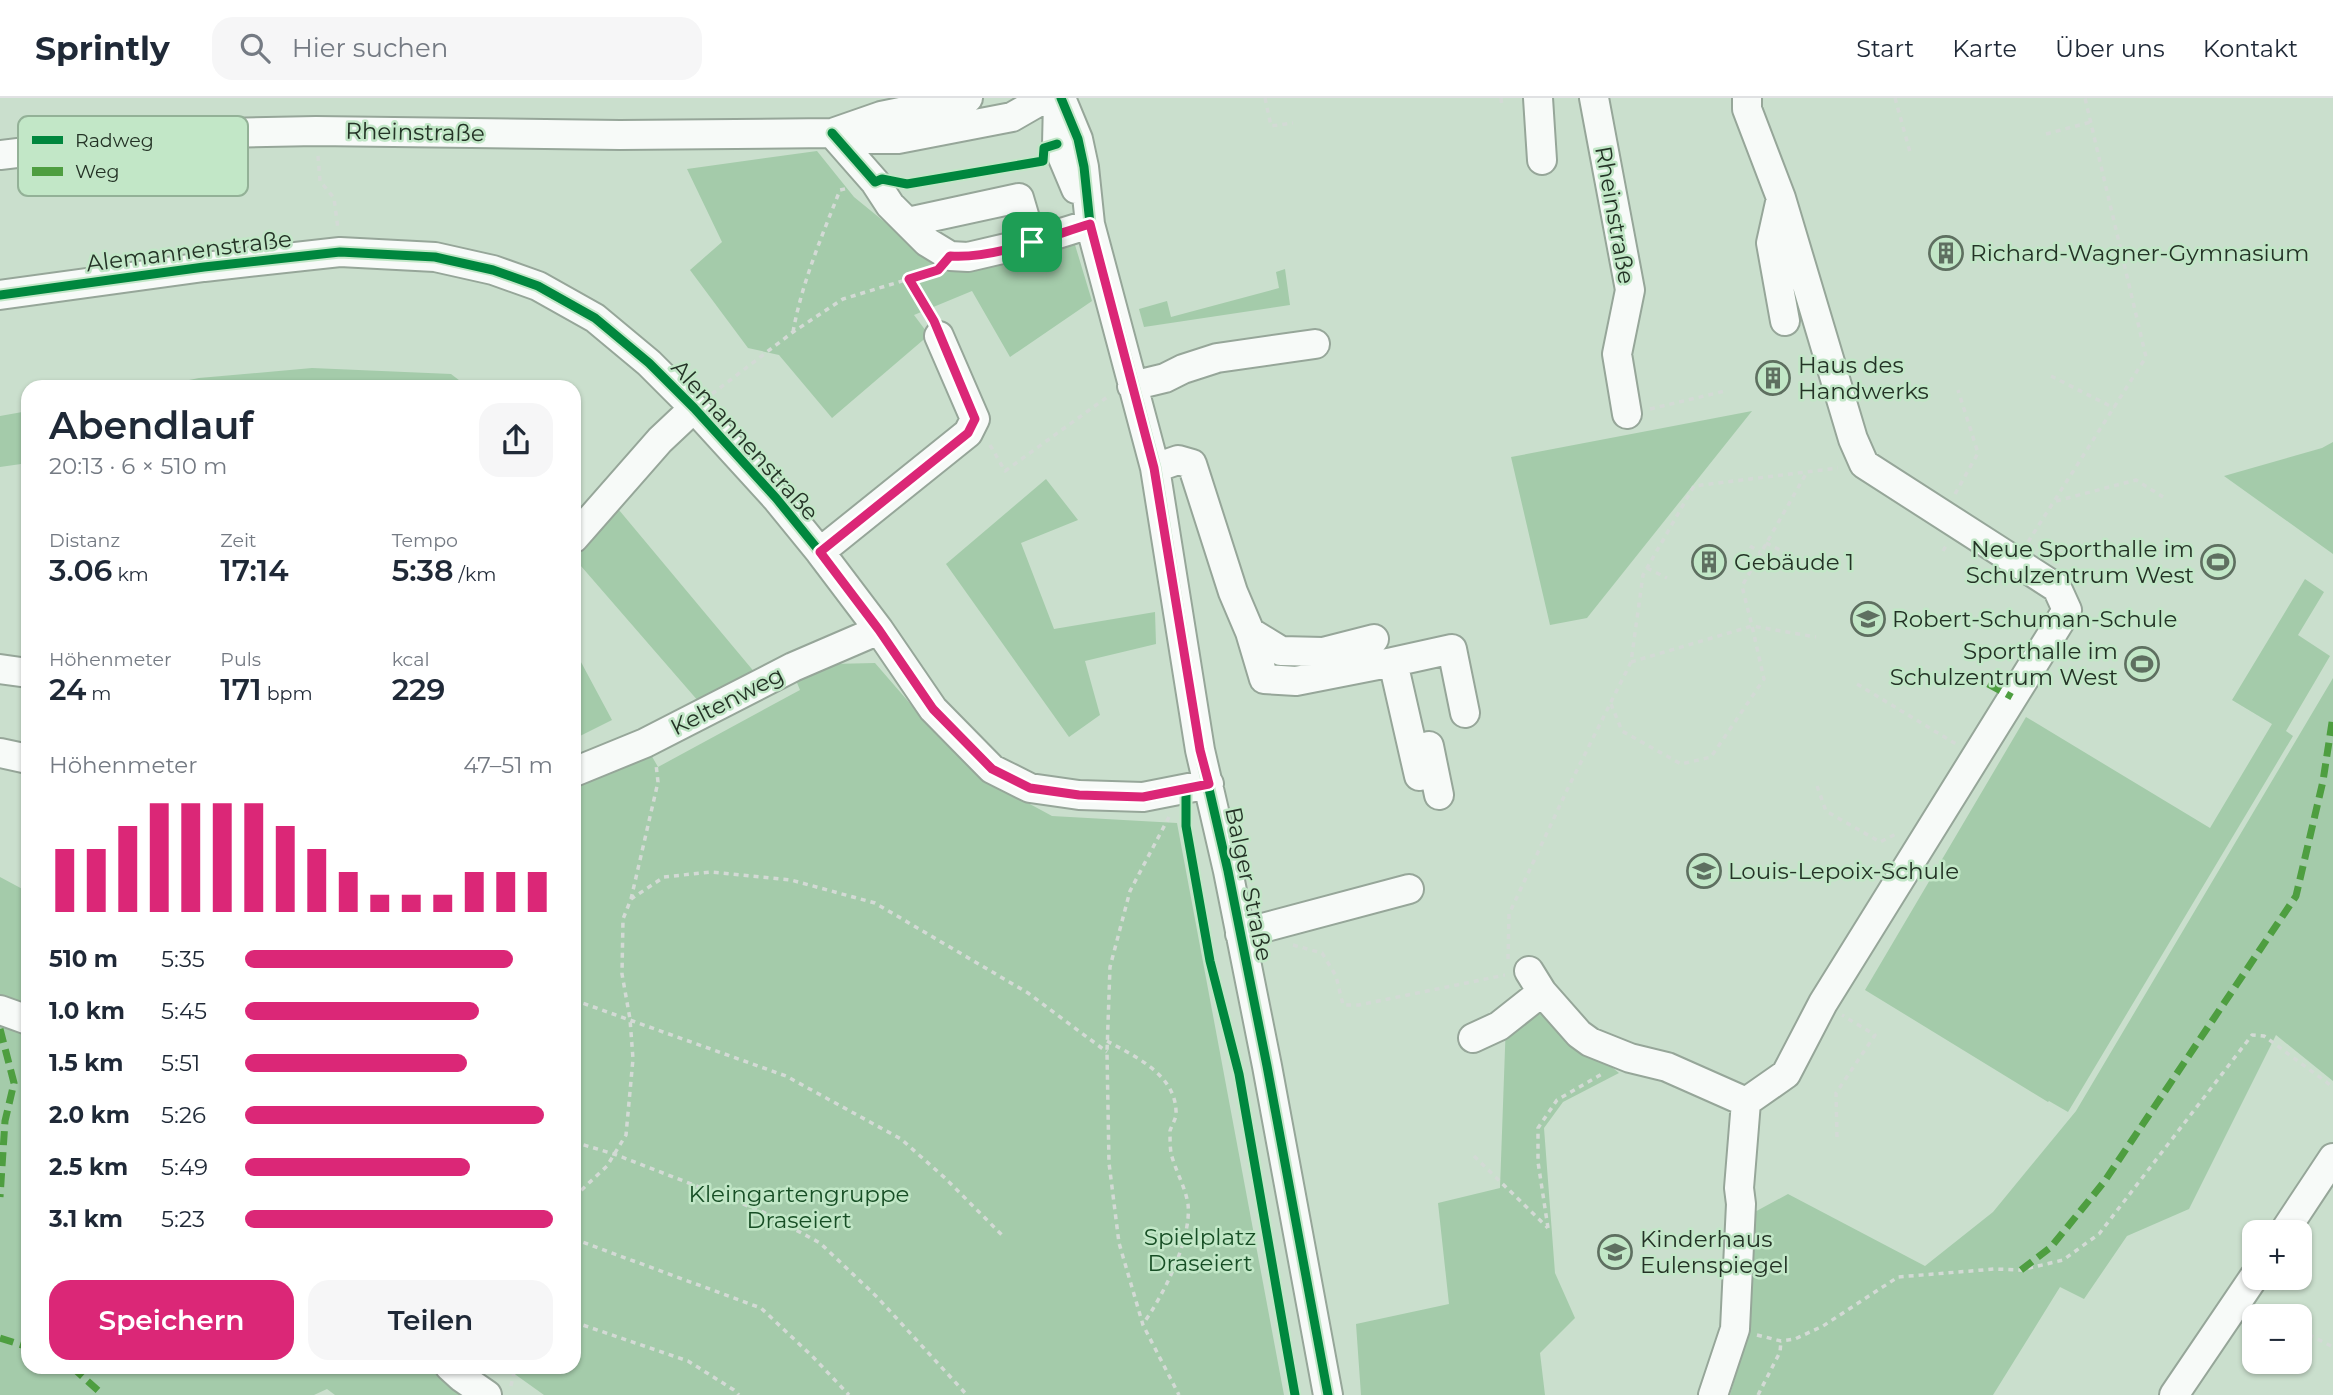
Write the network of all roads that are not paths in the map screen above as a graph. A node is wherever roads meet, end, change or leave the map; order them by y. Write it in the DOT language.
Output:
graph roads {
  1 [pos="968,98"];
  2 [pos="1045,98"];
  3 [pos="1060,98"];
  4 [pos="1538,98"];
  5 [pos="1594,98"];
  6 [pos="1747,98"];
  7 [pos="248,132"];
  8 [pos="832,133"];
  9 [pos="18,153"];
  10 [pos="0,155"];
  11 [pos="1542,160"];
  12 [pos="1781,198"];
  13 [pos="908,222"];
  14 [pos="1090,224"];
  15 [pos="1032,242"];
  16 [pos="0,296"];
  17 [pos="1785,321"];
  18 [pos="939,336"];
  19 [pos="1315,344"];
  20 [pos="1131,381"];
  21 [pos="694,408"];
  22 [pos="1627,414"];
  23 [pos="1154,468"];
  24 [pos="581,530"];
  25 [pos="820,552"];
  26 [pos="879,630"];
  27 [pos="1250,632"];
  28 [pos="1374,639"];
  29 [pos="1402,659"];
  30 [pos="0,669"];
  31 [pos="21,672"];
  32 [pos="1465,713"];
  33 [pos="0,753"];
  34 [pos="21,758"];
  35 [pos="581,769"];
  36 [pos="1419,776"];
  37 [pos="1209,784"];
  38 [pos="1439,795"];
  39 [pos="1409,889"];
  40 [pos="1240,934"];
  41 [pos="0,1010"];
  42 [pos="21,1018"];
  43 [pos="1473,1038"];
  44 [pos="1746,1102"];
  45 [pos="2333,1158"];
  46 [pos="2292,1220"];
  47 [pos="2245,1290"];
  48 [pos="458,1374"];
  49 [pos="487,1395"];
  50 [pos="1328,1395"];
  51 [pos="1713,1395"];
  52 [pos="2174,1395"];
  1 -- 8 [label="street, Rheinstraße"];
  2 -- 8 [label="street, Rheinstraße"];
  3 -- 14 [label="street, Balger Straße"];
  4 -- 11 [label="street"];
  5 -- 22 [label="street, Rheinstraße"];
  6 -- 12 [label="street"];
  7 -- 8 [label="street, Rheinstraße"];
  8 -- 13 [label="street"];
  9 -- 10 [label="street, Rheinstraße"];
  12 -- 17 [label="street"];
  12 -- 44 [label="street"];
  13 -- 15 [label="street"];
  13 -- 15 [label="street"];
  14 -- 15 [label="street"];
  14 -- 20 [label="street, Balger Straße"];
  16 -- 21 [label="street, Alemannenstraße"];
  18 -- 25 [label="street, Alemannenstraße"];
  19 -- 20 [label="street"];
  20 -- 23 [label="street, Balger Straße"];
  21 -- 24 [label="street"];
  21 -- 25 [label="street, Alemannenstraße"];
  23 -- 27 [label="street"];
  23 -- 37 [label="street, Balger Straße"];
  25 -- 26 [label="street, Alemannenstraße"];
  26 -- 35 [label="street, Keltenweg"];
  26 -- 37 [label="street, Alemannenstraße"];
  27 -- 28 [label="street"];
  27 -- 29 [label="street"];
  29 -- 32 [label="street"];
  29 -- 36 [label="street"];
  29 -- 38 [label="street"];
  30 -- 31 [label="street"];
  33 -- 34 [label="street"];
  37 -- 40 [label="street, Balger Straße"];
  39 -- 40 [label="street"];
  40 -- 50 [label="street, Balger Straße"];
  41 -- 42 [label="street"];
  43 -- 44 [label="street"];
  44 -- 51 [label="street"];
  45 -- 46 [label="street"];
  47 -- 52 [label="street"];
  48 -- 49 [label="street"];
}
